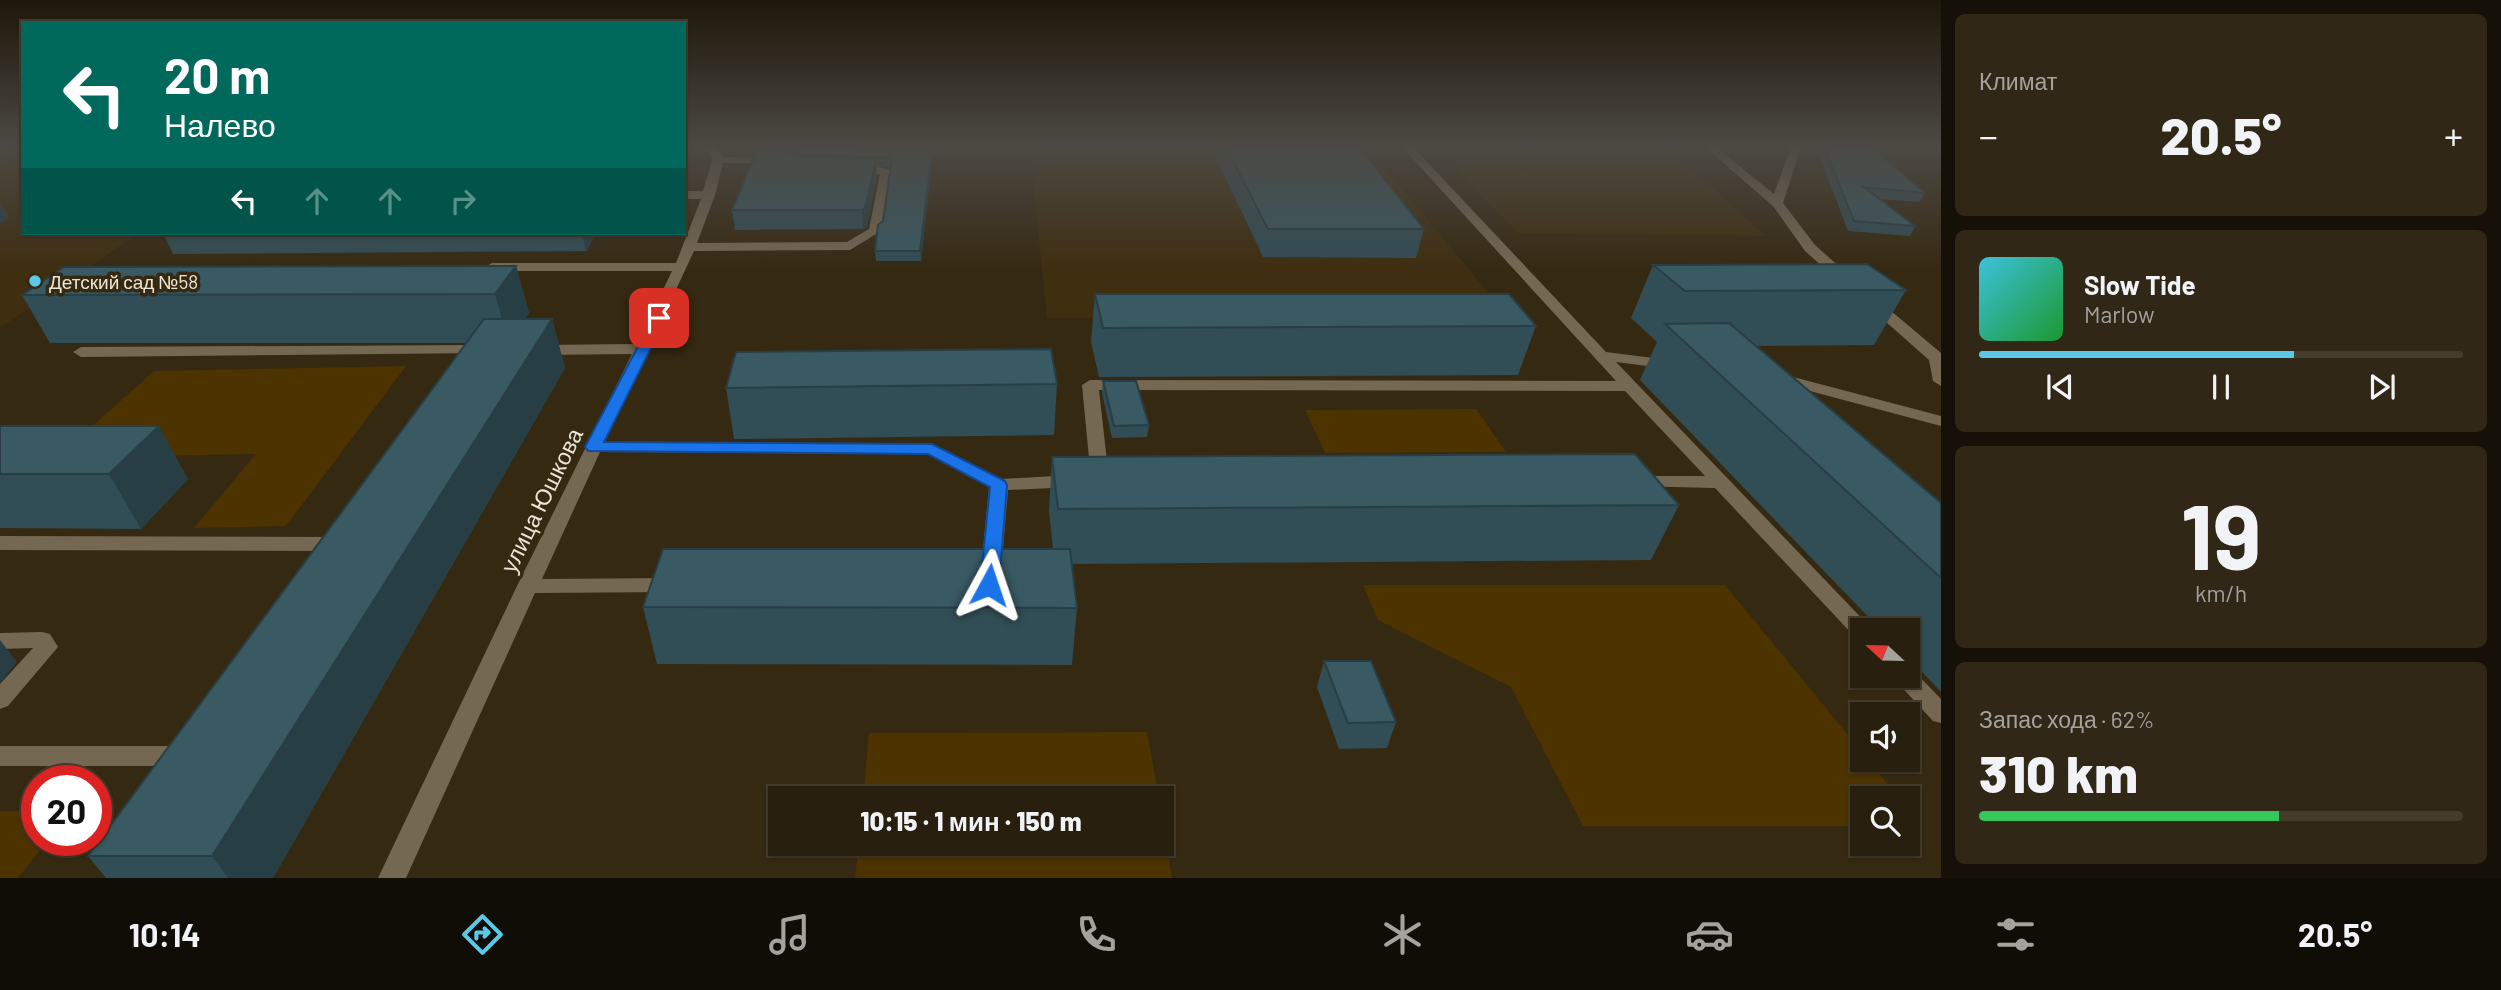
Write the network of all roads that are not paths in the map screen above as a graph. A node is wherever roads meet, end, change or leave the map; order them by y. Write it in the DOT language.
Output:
graph roads {
  1 [pos="711,188"];
  2 [pos="883,188"];
  3 [pos="1445,188"];
  4 [pos="1759,188"];
  5 [pos="1782,188"];
  6 [pos="686,195"];
  7 [pos="709,195"];
  8 [pos="1777,203"];
  9 [pos="688,247"];
  10 [pos="475,267"];
  11 [pos="681,267"];
  12 [pos="642,349"];
  13 [pos="521,350"];
  14 [pos="81,352"];
  15 [pos="1601,356"];
  16 [pos="1684,366"];
  17 [pos="463,373"];
  18 [pos="1941,382"];
  19 [pos="1629,386"];
  20 [pos="1798,401"];
  21 [pos="1941,421"];
  22 [pos="593,447"];
  23 [pos="1612,481"];
  24 [pos="1722,482"];
  25 [pos="999,485"];
  26 [pos="0,543"];
  27 [pos="329,566"];
  28 [pos="692,585"];
  29 [pos="976,585"];
  30 [pos="527,586"];
  31 [pos="1851,618"];
  32 [pos="0,641"];
  33 [pos="1916,688"];
  34 [pos="0,700"];
  35 [pos="1941,714"];
  36 [pos="0,756"];
  37 [pos="186,778"];
  38 [pos="392,878"];
  1 -- 7 [label="street, улица Юшкова"];
  2 -- 9 [label="street"];
  3 -- 15 [label="street"];
  4 -- 8 [label="street"];
  5 -- 8 [label="street"];
  6 -- 7 [label="street"];
  7 -- 9 [label="street, улица Юшкова"];
  8 -- 18 [label="street"];
  9 -- 11 [label="street, улица Юшкова"];
  10 -- 11 [label="street"];
  11 -- 12 [label="street, улица Юшкова"];
  12 -- 13 [label="street"];
  12 -- 22 [label="street, улица Юшкова"];
  14 -- 17 [label="street"];
  15 -- 16 [label="street"];
  15 -- 19 [label="street"];
  19 -- 24 [label="street"];
  19 -- 25 [label="street"];
  20 -- 21 [label="street"];
  22 -- 25 [label="street"];
  22 -- 30 [label="street, улица Юшкова"];
  23 -- 24 [label="street"];
  24 -- 31 [label="street"];
  25 -- 29 [label="street"];
  26 -- 27 [label="street"];
  28 -- 30 [label="street"];
  30 -- 38 [label="street, улица Юшкова"];
  32 -- 34 [label="street"];
  33 -- 35 [label="street"];
  36 -- 37 [label="street"];
}
